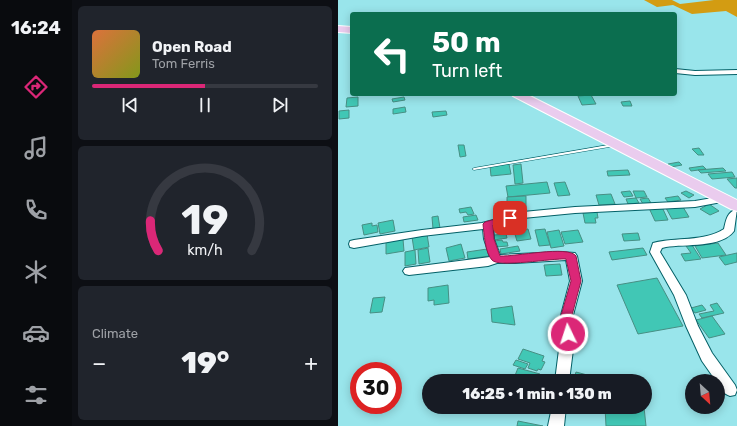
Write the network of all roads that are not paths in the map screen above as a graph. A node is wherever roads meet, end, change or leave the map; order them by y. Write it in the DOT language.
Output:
graph roads {
  1 [pos="338,28"];
  2 [pos="350,30"];
  3 [pos="677,71"];
  4 [pos="737,72"];
  5 [pos="522,96"];
  6 [pos="617,144"];
  7 [pos="474,169"];
  8 [pos="724,199"];
  9 [pos="737,206"];
  10 [pos="737,212"];
  11 [pos="488,224"];
  12 [pos="354,244"];
  13 [pos="496,259"];
  14 [pos="409,271"];
  15 [pos="563,374"];
  16 [pos="730,390"];
  17 [pos="558,414"];
  18 [pos="556,426"];
  1 -- 2 [label="main road"];
  3 -- 4 [label="street"];
  5 -- 6 [label="main road"];
  6 -- 7 [label="lane"];
  6 -- 8 [label="main road"];
  8 -- 9 [label="main road"];
  8 -- 11 [label="street"];
  10 -- 16 [label="street"];
  11 -- 12 [label="street"];
  11 -- 13 [label="street"];
  13 -- 14 [label="street"];
  13 -- 15 [label="street"];
  17 -- 18 [label="street"];
}
